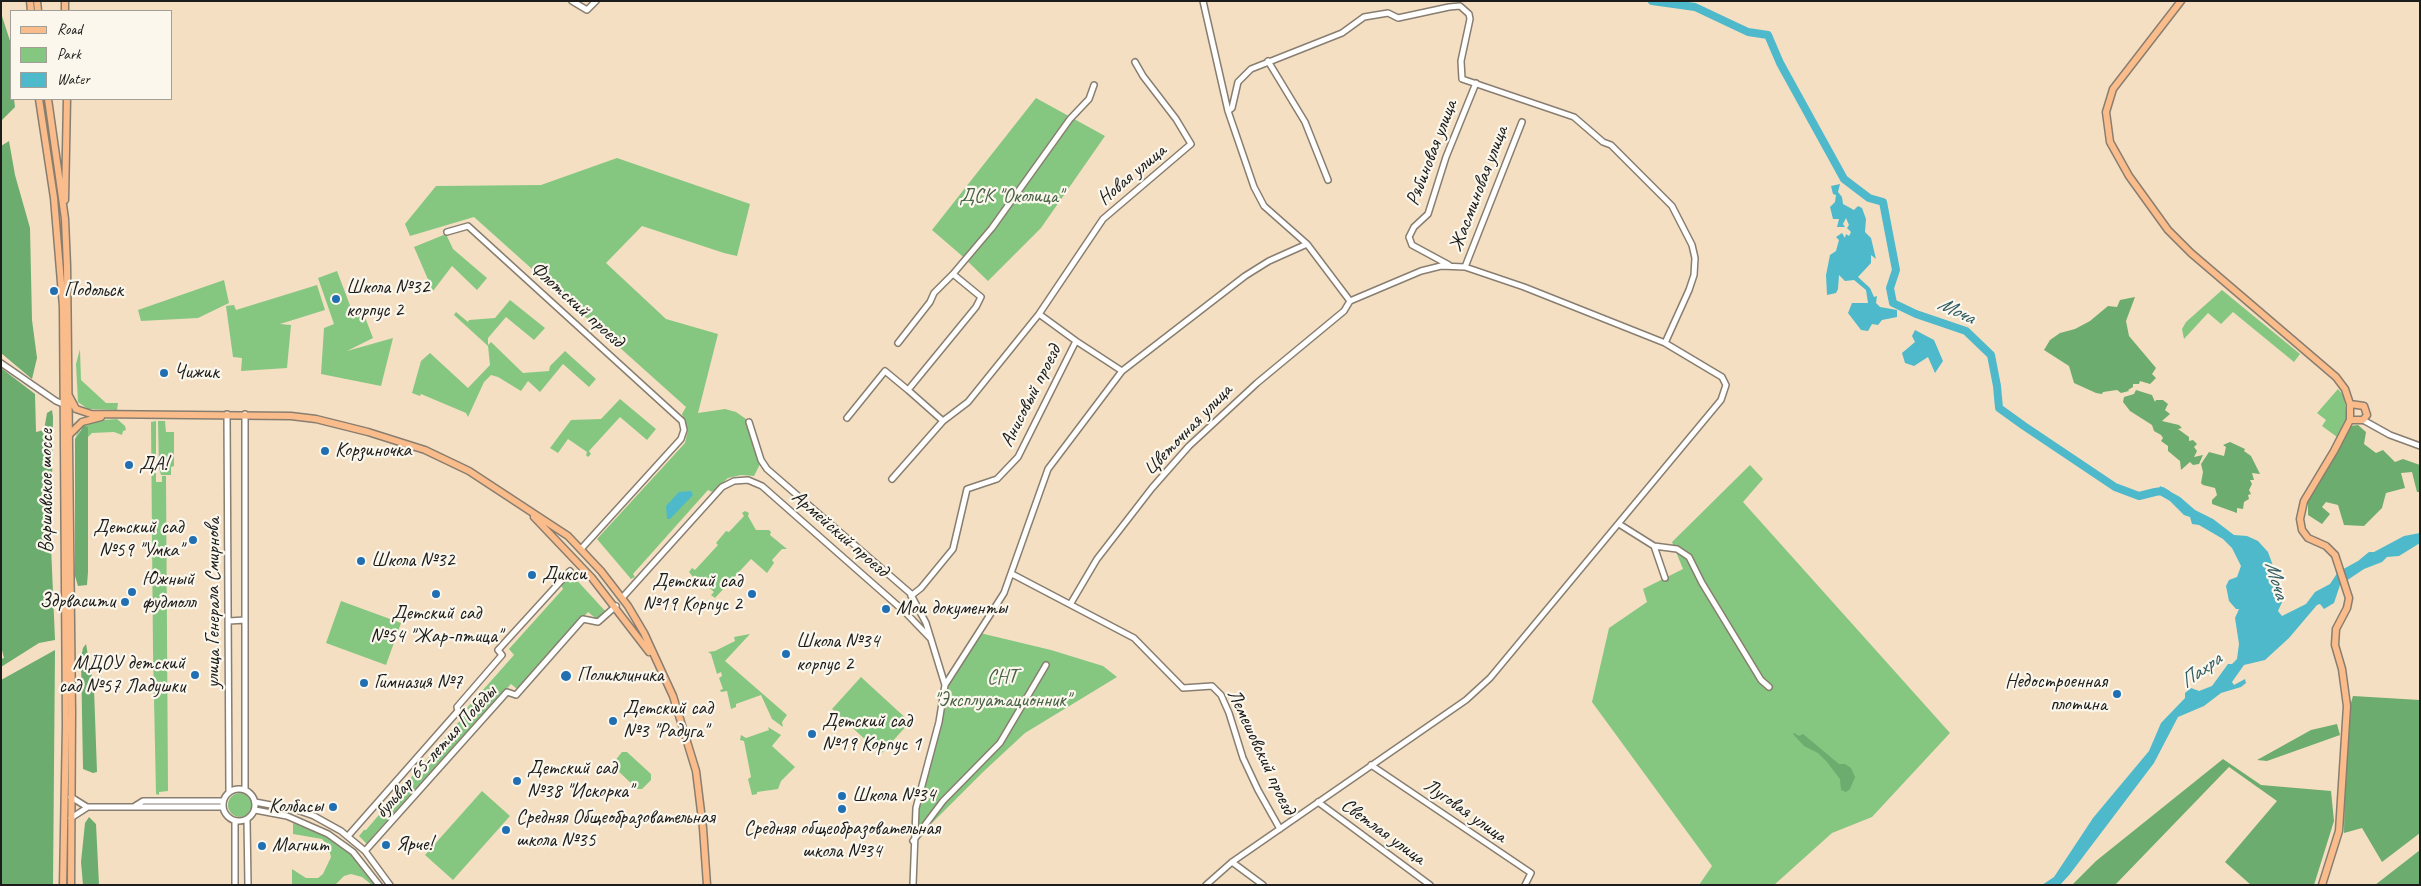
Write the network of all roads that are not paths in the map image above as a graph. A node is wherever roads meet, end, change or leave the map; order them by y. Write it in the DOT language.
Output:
graph roads {
  1 [pos="572,1"];
  2 [pos="596,1"];
  3 [pos="1203,1"];
  4 [pos="2180,1"];
  5 [pos="1268,61"];
  6 [pos="1136,62"];
  7 [pos="1476,83"];
  8 [pos="1094,85"];
  9 [pos="39,100"];
  10 [pos="48,100"];
  11 [pos="67,100"];
  12 [pos="1228,111"];
  13 [pos="1522,122"];
  14 [pos="1328,180"];
  15 [pos="65,219"];
  16 [pos="447,232"];
  17 [pos="1307,244"];
  18 [pos="1451,266"];
  19 [pos="1465,267"];
  20 [pos="953,274"];
  21 [pos="1350,301"];
  22 [pos="1039,314"];
  23 [pos="1076,341"];
  24 [pos="1665,343"];
  25 [pos="898,344"];
  26 [pos="1,363"];
  27 [pos="1122,371"];
  28 [pos="908,390"];
  29 [pos="68,396"];
  30 [pos="63,404"];
  31 [pos="2350,404"];
  32 [pos="228,414"];
  33 [pos="244,414"];
  34 [pos="112,415"];
  35 [pos="847,418"];
  36 [pos="2350,420"];
  37 [pos="2363,420"];
  38 [pos="943,421"];
  39 [pos="749,422"];
  40 [pos="69,435"];
  41 [pos="2420,446"];
  42 [pos="892,479"];
  43 [pos="526,507"];
  44 [pos="1619,524"];
  45 [pos="568,536"];
  46 [pos="558,543"];
  47 [pos="1654,546"];
  48 [pos="581,549"];
  49 [pos="570,571"];
  50 [pos="1012,574"];
  51 [pos="1665,578"];
  52 [pos="911,596"];
  53 [pos="622,598"];
  54 [pos="1071,603"];
  55 [pos="616,606"];
  56 [pos="635,617"];
  57 [pos="245,620"];
  58 [pos="229,621"];
  59 [pos="628,623"];
  60 [pos="931,640"];
  61 [pos="658,665"];
  62 [pos="1046,665"];
  63 [pos="945,685"];
  64 [pos="1769,687"];
  65 [pos="1371,765"];
  66 [pos="245,790"];
  67 [pos="229,792"];
  68 [pos="71,797"];
  69 [pos="255,802"];
  70 [pos="1318,802"];
  71 [pos="223,804"];
  72 [pos="88,807"];
  73 [pos="255,810"];
  74 [pos="71,818"];
  75 [pos="247,820"];
  76 [pos="235,821"];
  77 [pos="332,826"];
  78 [pos="1280,828"];
  79 [pos="328,834"];
  80 [pos="348,836"];
  81 [pos="913,841"];
  82 [pos="365,851"];
  83 [pos="1232,862"];
  84 [pos="378,866"];
  85 [pos="371,872"];
  86 [pos="912,884"];
  87 [pos="63,885"];
  88 [pos="71,885"];
  89 [pos="235,885"];
  90 [pos="248,885"];
  91 [pos="379,885"];
  92 [pos="390,885"];
  93 [pos="707,885"];
  94 [pos="1206,885"];
  95 [pos="1263,885"];
  96 [pos="1430,885"];
  97 [pos="1525,885"];
  98 [pos="2322,885"];
  1 -- 2 [label="street"];
  3 -- 12 [label="street"];
  4 -- 31 [label="main road"];
  5 -- 7 [label="street"];
  5 -- 12 [label="street"];
  5 -- 14 [label="street"];
  6 -- 22 [label="street, Новая улица"];
  7 -- 18 [label="street, Рябиновая улица"];
  7 -- 24 [label="street"];
  8 -- 20 [label="street"];
  9 -- 30 [label="main road, Варшавское шоссе"];
  10 -- 15 [label="main road, Варшавское шоссе"];
  11 -- 15 [label="main road"];
  12 -- 17 [label="street"];
  13 -- 19 [label="street, Жасминовая улица"];
  15 -- 29 [label="main road, Варшавское шоссе"];
  16 -- 48 [label="street, Флотский проезд"];
  17 -- 21 [label="street"];
  17 -- 27 [label="street"];
  18 -- 19 [label="street"];
  18 -- 21 [label="street"];
  19 -- 24 [label="street"];
  20 -- 25 [label="street"];
  20 -- 28 [label="street"];
  21 -- 54 [label="street, Цветочная улица"];
  22 -- 23 [label="street"];
  22 -- 38 [label="street, Новая улица"];
  23 -- 27 [label="street, Анисовый проезд"];
  23 -- 52 [label="street, Анисовый проезд"];
  24 -- 44 [label="street"];
  26 -- 30 [label="street"];
  27 -- 50 [label="street"];
  28 -- 35 [label="street"];
  28 -- 38 [label="street"];
  29 -- 34 [label="main road"];
  29 -- 40 [label="main road, Варшавское шоссе"];
  30 -- 87 [label="main road, Варшавское шоссе"];
  31 -- 36 [label="main road"];
  31 -- 37 [label="main road"];
  32 -- 33 [label="main road"];
  32 -- 34 [label="main road"];
  32 -- 58 [label="street, улица Генерала Смирнова"];
  33 -- 43 [label="main road"];
  33 -- 57 [label="street, улица Генерала Смирнова"];
  34 -- 40 [label="main road"];
  36 -- 37 [label="main road"];
  36 -- 98 [label="main road"];
  37 -- 41 [label="street"];
  38 -- 42 [label="street, Новая улица"];
  39 -- 52 [label="street"];
  40 -- 68 [label="main road, Варшавское шоссе"];
  43 -- 45 [label="main road"];
  43 -- 46 [label="main road"];
  44 -- 47 [label="street"];
  44 -- 65 [label="street"];
  45 -- 46 [label="main road"];
  45 -- 48 [label="main road"];
  46 -- 55 [label="main road"];
  47 -- 51 [label="street"];
  47 -- 64 [label="street"];
  48 -- 53 [label="main road"];
  49 -- 80 [label="street, бульвар 65-летия Победы"];
  50 -- 54 [label="street, Лемешовский проезд"];
  50 -- 63 [label="street"];
  52 -- 60 [label="street"];
  53 -- 56 [label="main road"];
  53 -- 60 [label="street, Армейский проезд"];
  54 -- 78 [label="street, Лемешовский проезд"];
  55 -- 59 [label="main road"];
  55 -- 82 [label="street, бульвар 65-летия Победы"];
  56 -- 59 [label="main road"];
  56 -- 61 [label="main road"];
  57 -- 58 [label="street"];
  57 -- 66 [label="street, улица Генерала Смирнова"];
  58 -- 67 [label="street, улица Генерала Смирнова"];
  59 -- 61 [label="main road"];
  60 -- 63 [label="street, Армейский проезд"];
  61 -- 93 [label="main road"];
  62 -- 81 [label="street"];
  63 -- 81 [label="street, Армейский проезд"];
  65 -- 70 [label="street"];
  65 -- 97 [label="street, Луговая улица"];
  66 -- 67 [label="street"];
  66 -- 69 [label="street"];
  67 -- 71 [label="street"];
  68 -- 72 [label="street"];
  68 -- 74 [label="main road, Варшавское шоссе"];
  69 -- 73 [label="street"];
  69 -- 77 [label="street"];
  70 -- 78 [label="street"];
  70 -- 96 [label="street, Светлая улица"];
  71 -- 72 [label="street"];
  71 -- 76 [label="street"];
  72 -- 74 [label="street"];
  73 -- 75 [label="street"];
  73 -- 79 [label="street"];
  74 -- 88 [label="main road, Варшавское шоссе"];
  75 -- 76 [label="street"];
  75 -- 90 [label="street"];
  76 -- 89 [label="street"];
  77 -- 79 [label="street"];
  77 -- 80 [label="street"];
  78 -- 83 [label="street"];
  79 -- 85 [label="street"];
  80 -- 82 [label="street"];
  81 -- 86 [label="street, Армейский проезд"];
  82 -- 84 [label="street"];
  83 -- 94 [label="street"];
  83 -- 95 [label="street"];
  84 -- 85 [label="street"];
  84 -- 92 [label="street"];
  85 -- 91 [label="street"];
}
